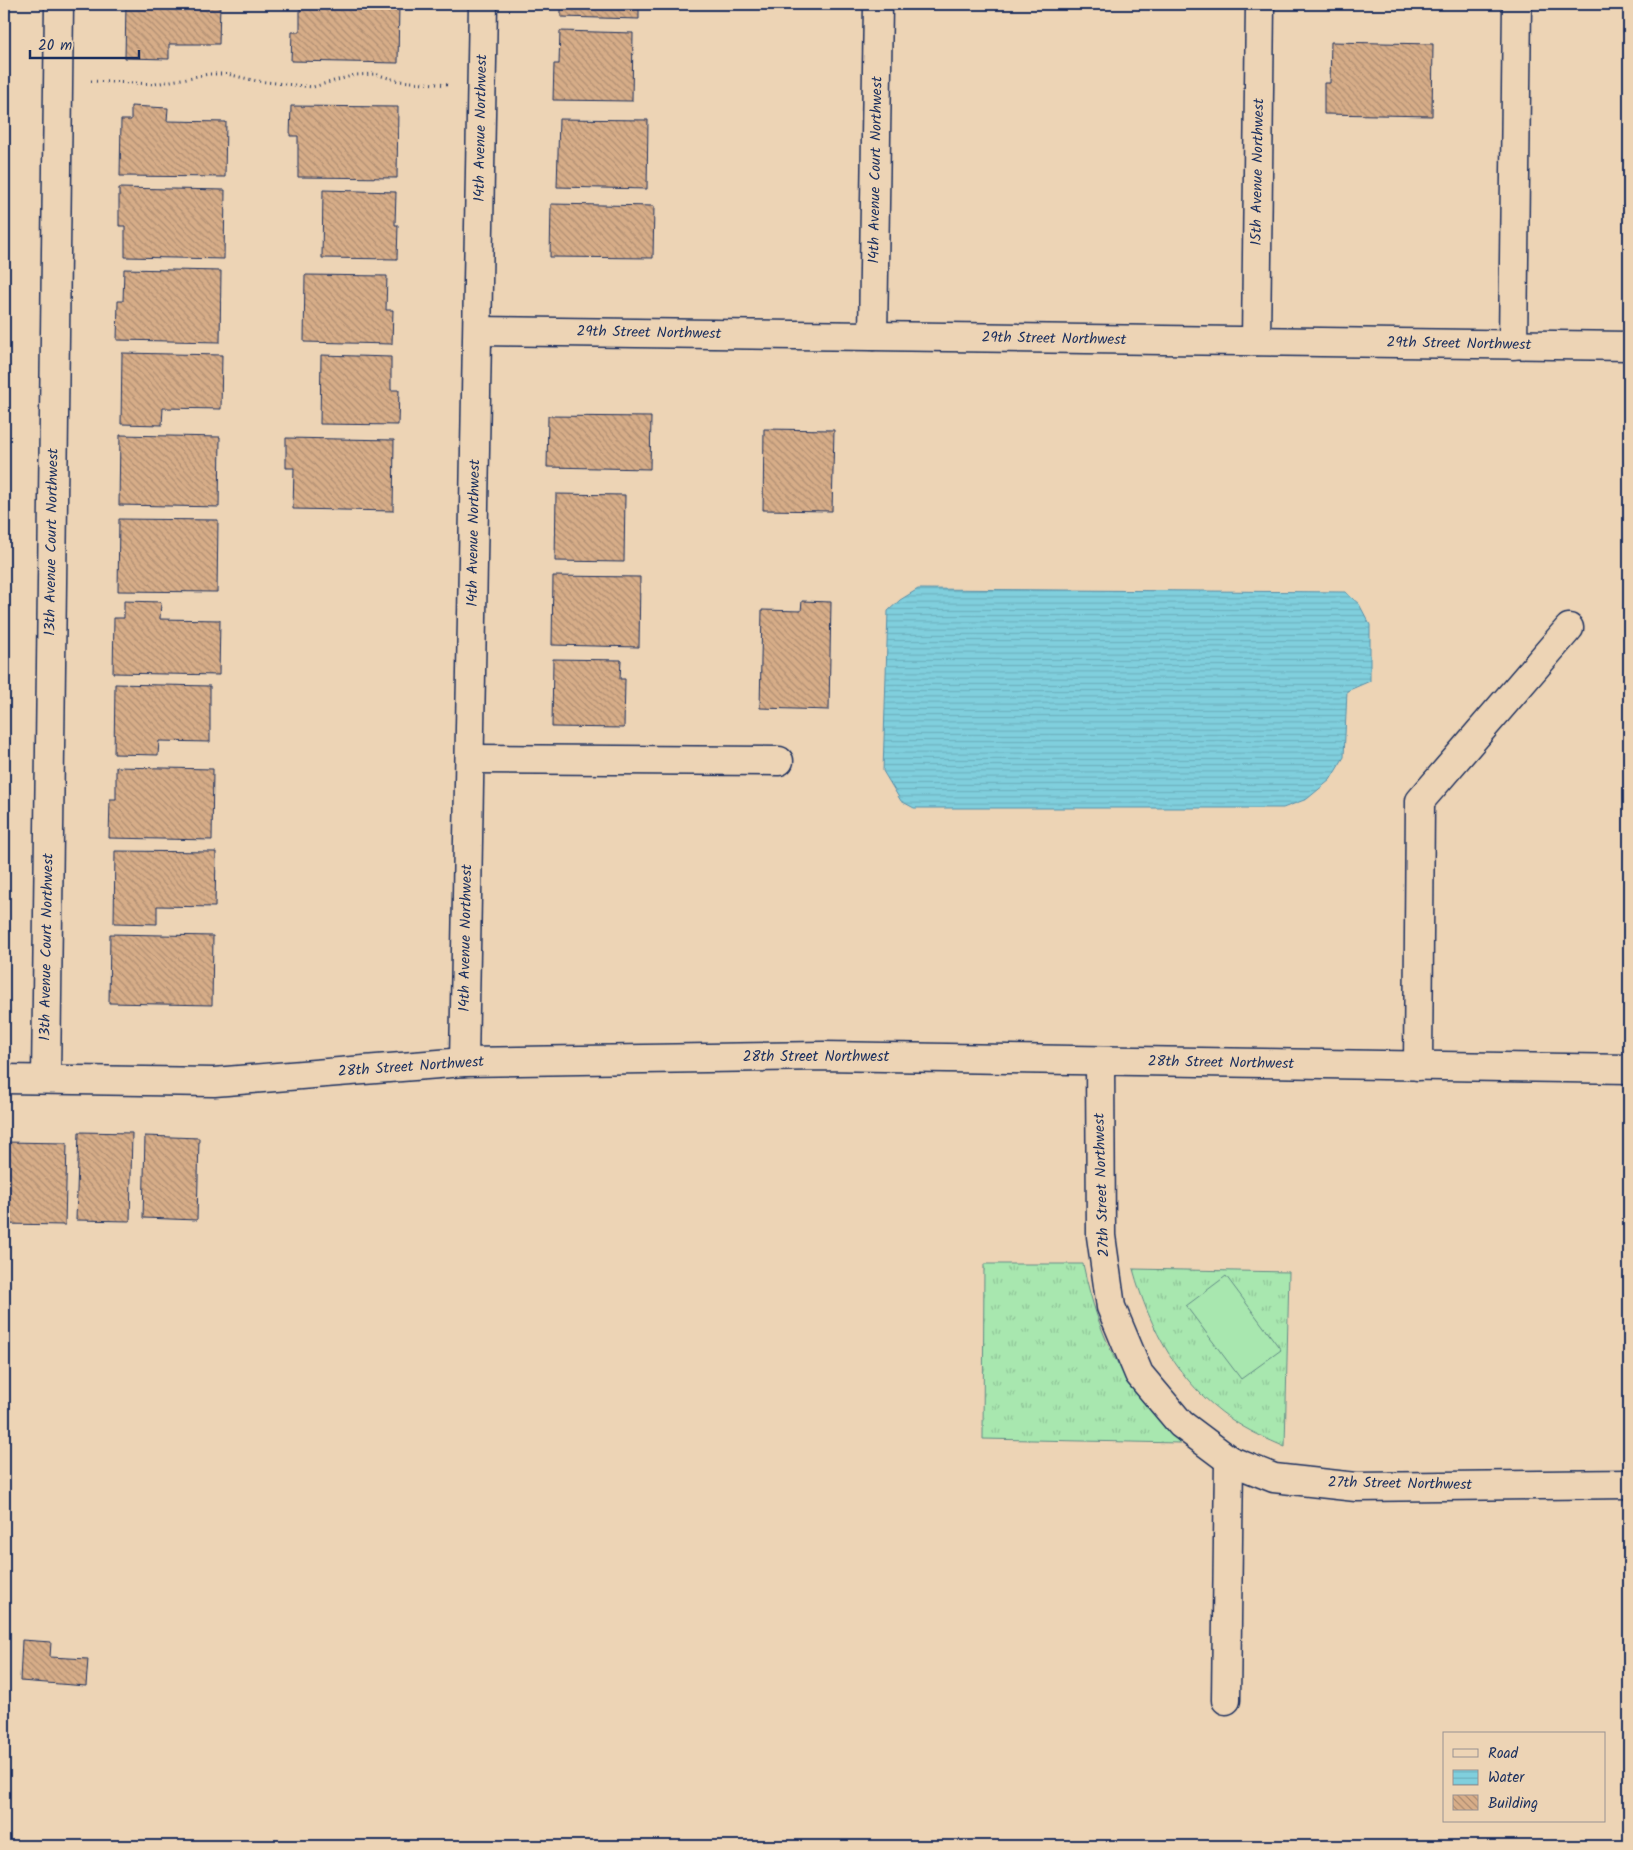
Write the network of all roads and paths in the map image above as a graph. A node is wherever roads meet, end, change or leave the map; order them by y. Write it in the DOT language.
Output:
graph roads {
  1 [pos="59,4"];
  2 [pos="484,4"];
  3 [pos="878,4"];
  4 [pos="1260,4"];
  5 [pos="1517,4"];
  6 [pos="58,80"];
  7 [pos="482,88"];
  8 [pos="478,331"];
  9 [pos="873,336"];
  10 [pos="1256,341"];
  11 [pos="1512,345"];
  12 [pos="1629,346"];
  13 [pos="1569,628"];
  14 [pos="470,759"];
  15 [pos="779,761"];
  16 [pos="1100,1061"];
  17 [pos="464,1062"];
  18 [pos="1418,1066"];
  19 [pos="1629,1070"];
  20 [pos="4,1079"];
  21 [pos="46,1079"];
  22 [pos="1230,1460"];
  23 [pos="1629,1484"];
  24 [pos="1226,1700"];
  1 -- 6 [label="street, 13th Avenue Court Northwest"];
  2 -- 7 [label="street, 14th Avenue Northwest"];
  3 -- 9 [label="street, 14th Avenue Court Northwest"];
  4 -- 10 [label="street, 15th Avenue Northwest"];
  5 -- 11 [label="street"];
  6 -- 7 [label="path"];
  6 -- 21 [label="street, 13th Avenue Court Northwest"];
  7 -- 8 [label="street, 14th Avenue Northwest"];
  8 -- 9 [label="street, 29th Street Northwest"];
  8 -- 14 [label="street, 14th Avenue Northwest"];
  9 -- 10 [label="street, 29th Street Northwest"];
  10 -- 11 [label="street, 29th Street Northwest"];
  11 -- 12 [label="street, 29th Street Northwest"];
  13 -- 18 [label="street"];
  14 -- 15 [label="street"];
  14 -- 17 [label="street, 14th Avenue Northwest"];
  16 -- 17 [label="street, 28th Street Northwest"];
  16 -- 18 [label="street, 28th Street Northwest"];
  16 -- 22 [label="street, 27th Street Northwest"];
  17 -- 21 [label="street, 28th Street Northwest"];
  18 -- 19 [label="street, 28th Street Northwest"];
  20 -- 21 [label="street, 28th Street Northwest"];
  22 -- 23 [label="street, 27th Street Northwest"];
  22 -- 24 [label="street"];
}
